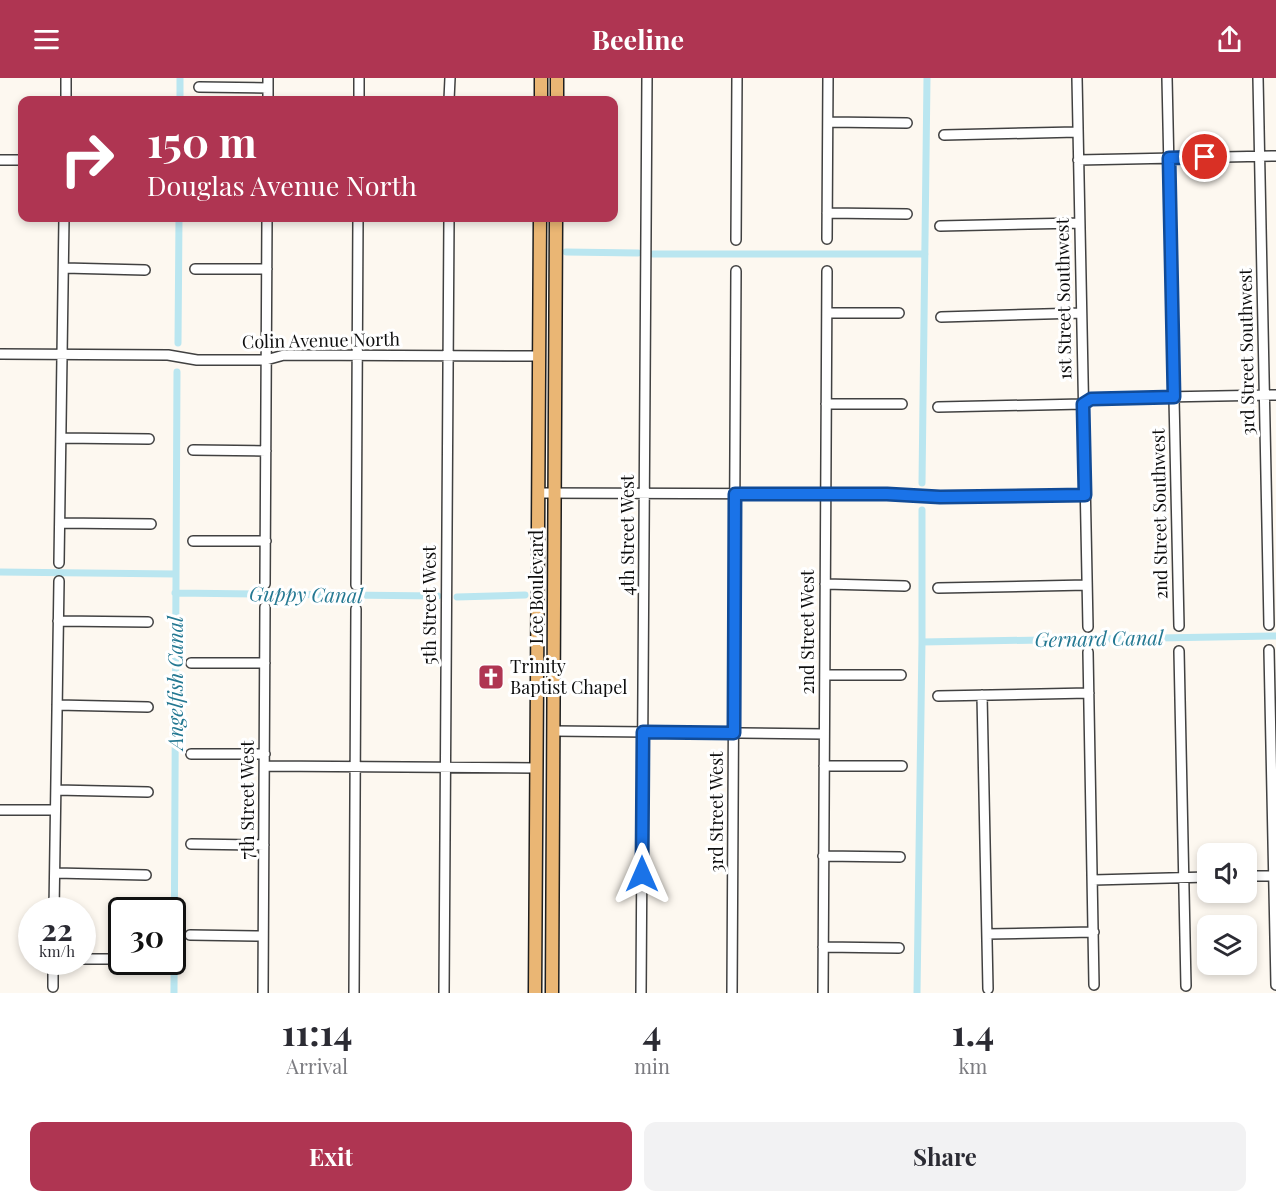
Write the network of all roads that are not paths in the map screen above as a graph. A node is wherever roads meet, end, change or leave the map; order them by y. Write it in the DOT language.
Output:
graph roads {
  1 [pos="66,78"];
  2 [pos="359,78"];
  3 [pos="450,78"];
  4 [pos="541,78"];
  5 [pos="557,78"];
  6 [pos="647,78"];
  7 [pos="737,78"];
  8 [pos="828,78"];
  9 [pos="1077,78"];
  10 [pos="1167,78"];
  11 [pos="1257,78"];
  12 [pos="268,83"];
  13 [pos="200,87"];
  14 [pos="66,96"];
  15 [pos="359,96"];
  16 [pos="449,96"];
  17 [pos="541,96"];
  18 [pos="557,96"];
  19 [pos="828,123"];
  20 [pos="907,123"];
  21 [pos="1077,132"];
  22 [pos="944,135"];
  23 [pos="1259,156"];
  24 [pos="1276,156"];
  25 [pos="1169,158"];
  26 [pos="0,160"];
  27 [pos="18,160"];
  28 [pos="1078,160"];
  29 [pos="827,213"];
  30 [pos="906,214"];
  31 [pos="64,222"];
  32 [pos="267,222"];
  33 [pos="358,222"];
  34 [pos="449,222"];
  35 [pos="540,222"];
  36 [pos="556,222"];
  37 [pos="1079,223"];
  38 [pos="940,226"];
  39 [pos="827,239"];
  40 [pos="736,240"];
  41 [pos="64,268"];
  42 [pos="195,269"];
  43 [pos="267,269"];
  44 [pos="145,270"];
  45 [pos="736,271"];
  46 [pos="827,272"];
  47 [pos="826,313"];
  48 [pos="898,313"];
  49 [pos="1081,313"];
  50 [pos="941,317"];
  51 [pos="0,354"];
  52 [pos="62,355"];
  53 [pos="357,355"];
  54 [pos="448,356"];
  55 [pos="539,356"];
  56 [pos="266,360"];
  57 [pos="1264,395"];
  58 [pos="1276,395"];
  59 [pos="1174,397"];
  60 [pos="826,404"];
  61 [pos="902,404"];
  62 [pos="1083,404"];
  63 [pos="938,407"];
  64 [pos="555,433"];
  65 [pos="61,438"];
  66 [pos="149,439"];
  67 [pos="193,450"];
  68 [pos="266,451"];
  69 [pos="555,492"];
  70 [pos="644,492"];
  71 [pos="538,493"];
  72 [pos="735,494"];
  73 [pos="826,494"];
  74 [pos="1085,495"];
  75 [pos="60,523"];
  76 [pos="151,524"];
  77 [pos="193,541"];
  78 [pos="266,541"];
  79 [pos="59,563"];
  80 [pos="59,581"];
  81 [pos="265,584"];
  82 [pos="825,584"];
  83 [pos="356,585"];
  84 [pos="1087,585"];
  85 [pos="904,586"];
  86 [pos="938,588"];
  87 [pos="265,607"];
  88 [pos="356,609"];
  89 [pos="58,621"];
  90 [pos="148,622"];
  91 [pos="1269,625"];
  92 [pos="1179,626"];
  93 [pos="1088,627"];
  94 [pos="537,629"];
  95 [pos="1269,650"];
  96 [pos="1179,651"];
  97 [pos="1088,652"];
  98 [pos="191,663"];
  99 [pos="265,663"];
  100 [pos="825,675"];
  101 [pos="901,675"];
  102 [pos="1089,693"];
  103 [pos="982,695"];
  104 [pos="938,696"];
  105 [pos="57,705"];
  106 [pos="148,706"];
  107 [pos="554,731"];
  108 [pos="643,732"];
  109 [pos="734,733"];
  110 [pos="824,734"];
  111 [pos="191,754"];
  112 [pos="265,754"];
  113 [pos="265,766"];
  114 [pos="355,766"];
  115 [pos="824,766"];
  116 [pos="902,766"];
  117 [pos="446,767"];
  118 [pos="537,768"];
  119 [pos="56,790"];
  120 [pos="148,792"];
  121 [pos="0,810"];
  122 [pos="55,810"];
  123 [pos="191,844"];
  124 [pos="264,845"];
  125 [pos="823,856"];
  126 [pos="900,857"];
  127 [pos="553,872"];
  128 [pos="55,873"];
  129 [pos="146,875"];
  130 [pos="1257,876"];
  131 [pos="1275,876"];
  132 [pos="1197,877"];
  133 [pos="1184,878"];
  134 [pos="1093,880"];
  135 [pos="54,897"];
  136 [pos="1094,932"];
  137 [pos="987,934"];
  138 [pos="190,935"];
  139 [pos="263,936"];
  140 [pos="823,947"];
  141 [pos="899,948"];
  142 [pos="53,975"];
  143 [pos="1094,985"];
  144 [pos="1276,985"];
  145 [pos="1186,986"];
  146 [pos="53,987"];
  147 [pos="988,989"];
  148 [pos="263,993"];
  149 [pos="354,993"];
  150 [pos="444,993"];
  151 [pos="535,993"];
  152 [pos="552,993"];
  153 [pos="641,993"];
  154 [pos="732,993"];
  155 [pos="823,993"];
  1 -- 14 [label="street"];
  2 -- 15 [label="street"];
  3 -- 16 [label="street"];
  4 -- 17 [label="main road"];
  5 -- 18 [label="main road"];
  6 -- 70 [label="street, 4th Street West"];
  7 -- 40 [label="street"];
  8 -- 19 [label="street"];
  9 -- 21 [label="street, 1st Street Southwest"];
  10 -- 25 [label="street, 2nd Street Southwest"];
  11 -- 23 [label="street, 3rd Street Southwest"];
  12 -- 13 [label="street"];
  19 -- 20 [label="street"];
  19 -- 29 [label="street"];
  21 -- 22 [label="street"];
  21 -- 28 [label="street, 1st Street Southwest"];
  23 -- 24 [label="street"];
  23 -- 25 [label="street"];
  23 -- 57 [label="street, 3rd Street Southwest"];
  25 -- 28 [label="street"];
  25 -- 59 [label="street, 2nd Street Southwest"];
  26 -- 27 [label="street"];
  28 -- 37 [label="street, 1st Street Southwest"];
  29 -- 30 [label="street"];
  29 -- 39 [label="street"];
  31 -- 41 [label="street"];
  32 -- 43 [label="street"];
  33 -- 53 [label="street"];
  34 -- 54 [label="street, 5th Street West"];
  35 -- 55 [label="main road, Lee Boulevard"];
  36 -- 64 [label="main road, Lee Boulevard"];
  37 -- 38 [label="street"];
  37 -- 49 [label="street, 1st Street Southwest"];
  41 -- 44 [label="street"];
  41 -- 52 [label="street"];
  42 -- 43 [label="street"];
  43 -- 56 [label="street"];
  45 -- 72 [label="street, 3rd Street West"];
  46 -- 47 [label="street, 2nd Street West"];
  47 -- 48 [label="street"];
  47 -- 60 [label="street, 2nd Street West"];
  49 -- 50 [label="street"];
  49 -- 62 [label="street, 1st Street Southwest"];
  51 -- 52 [label="street, Colin Avenue North"];
  52 -- 56 [label="street, Colin Avenue North"];
  52 -- 65 [label="street"];
  53 -- 54 [label="street, Colin Avenue North"];
  53 -- 56 [label="street, Colin Avenue North"];
  53 -- 83 [label="street"];
  54 -- 55 [label="street, Colin Avenue North"];
  54 -- 117 [label="street, 5th Street West"];
  55 -- 64 [label="main road"];
  55 -- 71 [label="main road, Lee Boulevard"];
  56 -- 68 [label="street"];
  57 -- 58 [label="street"];
  57 -- 59 [label="street"];
  57 -- 91 [label="street, 3rd Street Southwest"];
  59 -- 62 [label="street"];
  59 -- 92 [label="street, 2nd Street Southwest"];
  60 -- 61 [label="street"];
  60 -- 73 [label="street, 2nd Street West"];
  62 -- 63 [label="street"];
  62 -- 74 [label="street, 1st Street Southwest"];
  64 -- 69 [label="main road, Lee Boulevard"];
  65 -- 66 [label="street"];
  65 -- 75 [label="street"];
  67 -- 68 [label="street"];
  68 -- 78 [label="street"];
  69 -- 70 [label="street"];
  69 -- 71 [label="street"];
  69 -- 107 [label="main road, Lee Boulevard"];
  70 -- 72 [label="street"];
  70 -- 108 [label="street, 4th Street West"];
  71 -- 94 [label="main road, Lee Boulevard"];
  72 -- 73 [label="street"];
  72 -- 109 [label="street, 3rd Street West"];
  73 -- 74 [label="street"];
  73 -- 82 [label="street, 2nd Street West"];
  74 -- 84 [label="street, 1st Street Southwest"];
  75 -- 76 [label="street"];
  75 -- 79 [label="street"];
  77 -- 78 [label="street"];
  78 -- 81 [label="street"];
  80 -- 89 [label="street"];
  82 -- 85 [label="street"];
  82 -- 100 [label="street, 2nd Street West"];
  84 -- 86 [label="street"];
  84 -- 93 [label="street, 1st Street Southwest"];
  87 -- 99 [label="street, 7th Street West"];
  88 -- 114 [label="street"];
  89 -- 90 [label="street"];
  89 -- 105 [label="street"];
  94 -- 107 [label="main road"];
  94 -- 118 [label="main road, Lee Boulevard"];
  95 -- 131 [label="street"];
  96 -- 133 [label="street"];
  97 -- 102 [label="street"];
  98 -- 99 [label="street"];
  99 -- 112 [label="street, 7th Street West"];
  100 -- 101 [label="street"];
  100 -- 110 [label="street, 2nd Street West"];
  102 -- 103 [label="street"];
  102 -- 134 [label="street"];
  103 -- 104 [label="street"];
  103 -- 137 [label="street"];
  105 -- 106 [label="street"];
  105 -- 119 [label="street"];
  107 -- 108 [label="street"];
  107 -- 127 [label="main road, Lee Boulevard"];
  108 -- 109 [label="street"];
  108 -- 153 [label="street, 4th Street West"];
  109 -- 110 [label="street"];
  109 -- 154 [label="street, 3rd Street West"];
  110 -- 115 [label="street, 2nd Street West"];
  111 -- 112 [label="street"];
  112 -- 113 [label="street, 7th Street West"];
  113 -- 114 [label="street"];
  113 -- 124 [label="street, 7th Street West"];
  114 -- 117 [label="street"];
  114 -- 149 [label="street"];
  115 -- 116 [label="street"];
  115 -- 125 [label="street, 2nd Street West"];
  117 -- 118 [label="street"];
  117 -- 150 [label="street, 5th Street West"];
  118 -- 127 [label="main road"];
  118 -- 151 [label="main road, Lee Boulevard"];
  119 -- 120 [label="street"];
  119 -- 122 [label="street"];
  121 -- 122 [label="street"];
  122 -- 128 [label="street"];
  123 -- 124 [label="street"];
  124 -- 139 [label="street, 7th Street West"];
  125 -- 126 [label="street"];
  125 -- 140 [label="street, 2nd Street West"];
  127 -- 152 [label="main road, Lee Boulevard"];
  128 -- 129 [label="street"];
  128 -- 135 [label="street"];
  130 -- 131 [label="street"];
  131 -- 144 [label="street"];
  132 -- 133 [label="street"];
  133 -- 134 [label="street"];
  133 -- 145 [label="street"];
  134 -- 136 [label="street"];
  136 -- 137 [label="street"];
  136 -- 143 [label="street"];
  137 -- 147 [label="street"];
  138 -- 139 [label="street"];
  139 -- 148 [label="street, 7th Street West"];
  140 -- 141 [label="street"];
  140 -- 155 [label="street, 2nd Street West"];
  142 -- 146 [label="street"];
}
